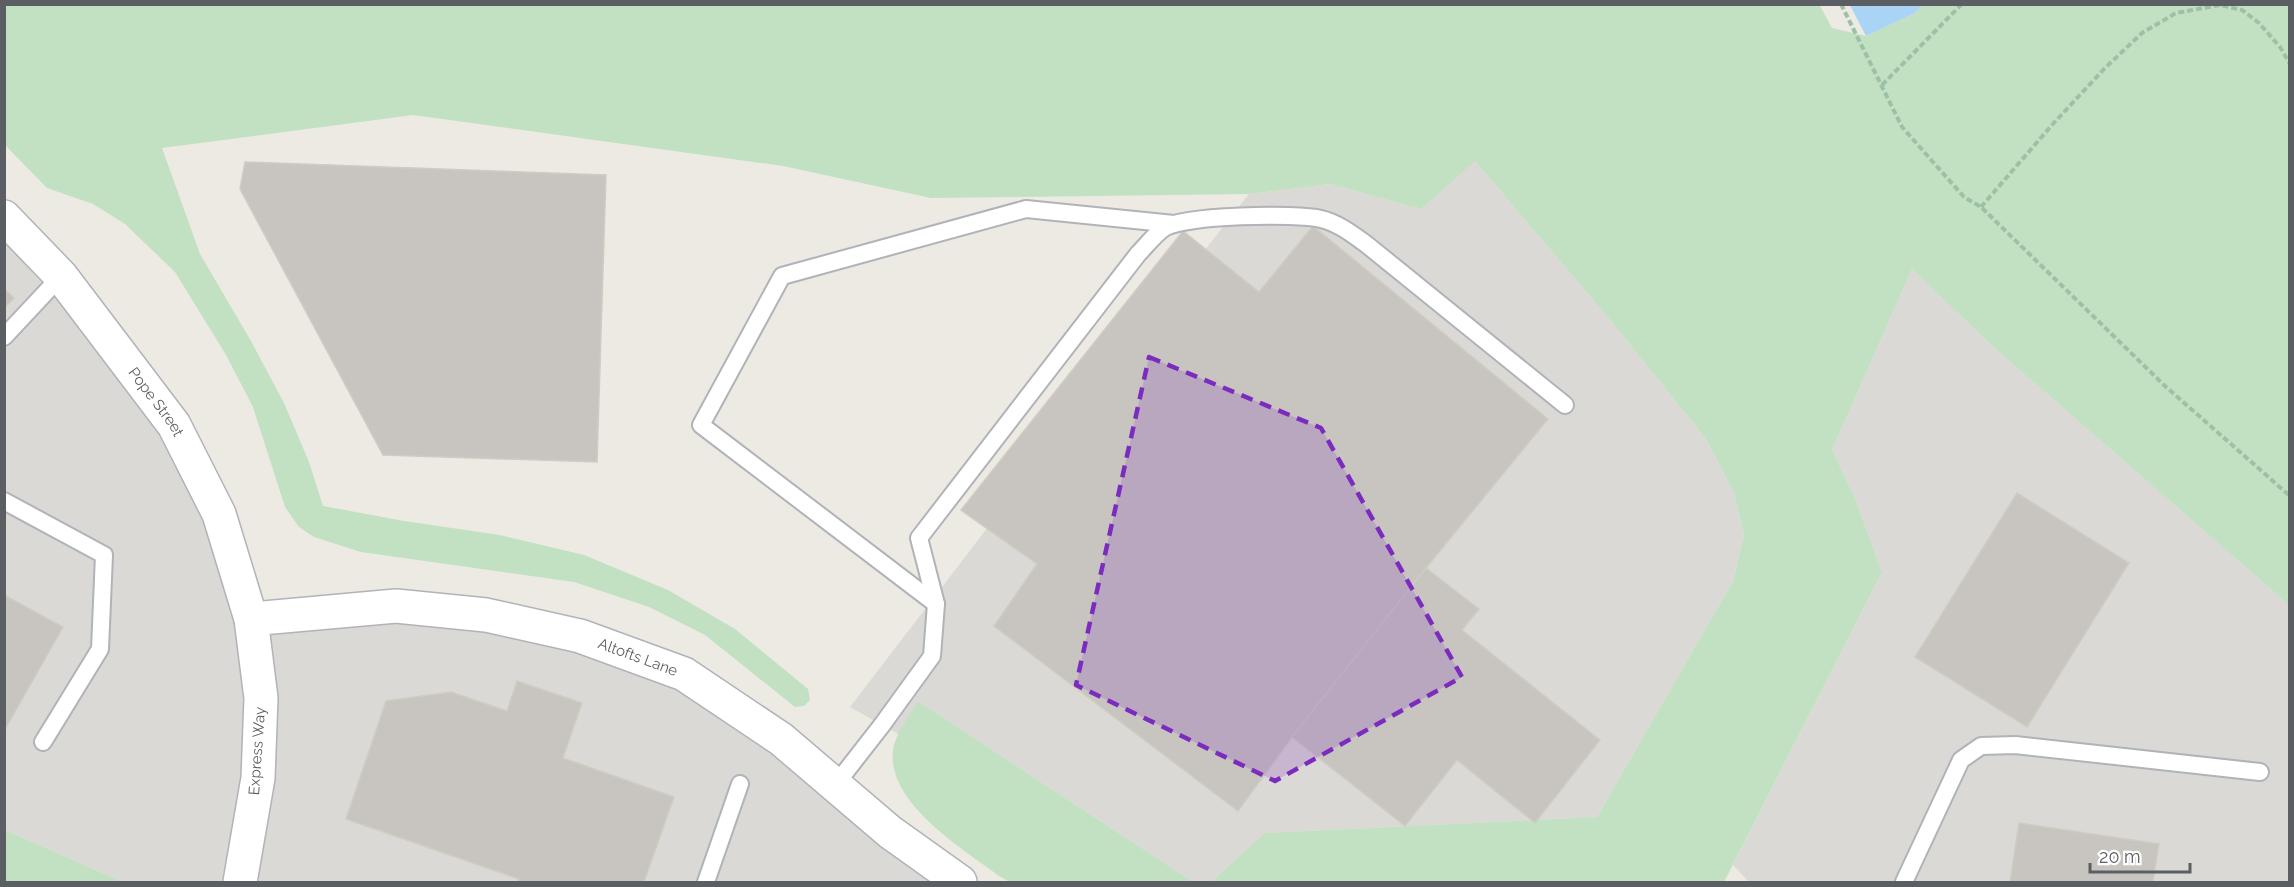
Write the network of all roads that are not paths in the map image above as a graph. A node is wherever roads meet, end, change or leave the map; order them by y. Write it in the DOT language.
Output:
graph roads {
  1 [pos="4,217"];
  2 [pos="1174,224"];
  3 [pos="61,276"];
  4 [pos="4,337"];
  5 [pos="1565,405"];
  6 [pos="4,501"];
  7 [pos="936,604"];
  8 [pos="251,619"];
  9 [pos="43,742"];
  10 [pos="2260,772"];
  11 [pos="740,784"];
  12 [pos="836,784"];
  13 [pos="240,882"];
  14 [pos="706,882"];
  15 [pos="960,882"];
  16 [pos="1904,882"];
  1 -- 3 [label="street, Pope Street"];
  2 -- 5 [label="lane"];
  2 -- 7 [label="lane"];
  2 -- 7 [label="lane"];
  3 -- 4 [label="lane"];
  3 -- 8 [label="street, Pope Street"];
  6 -- 9 [label="lane"];
  7 -- 12 [label="lane"];
  8 -- 12 [label="street, Altofts Lane"];
  8 -- 13 [label="street, Express Way"];
  10 -- 16 [label="lane"];
  11 -- 14 [label="lane"];
  12 -- 15 [label="street, Altofts Lane"];
}
